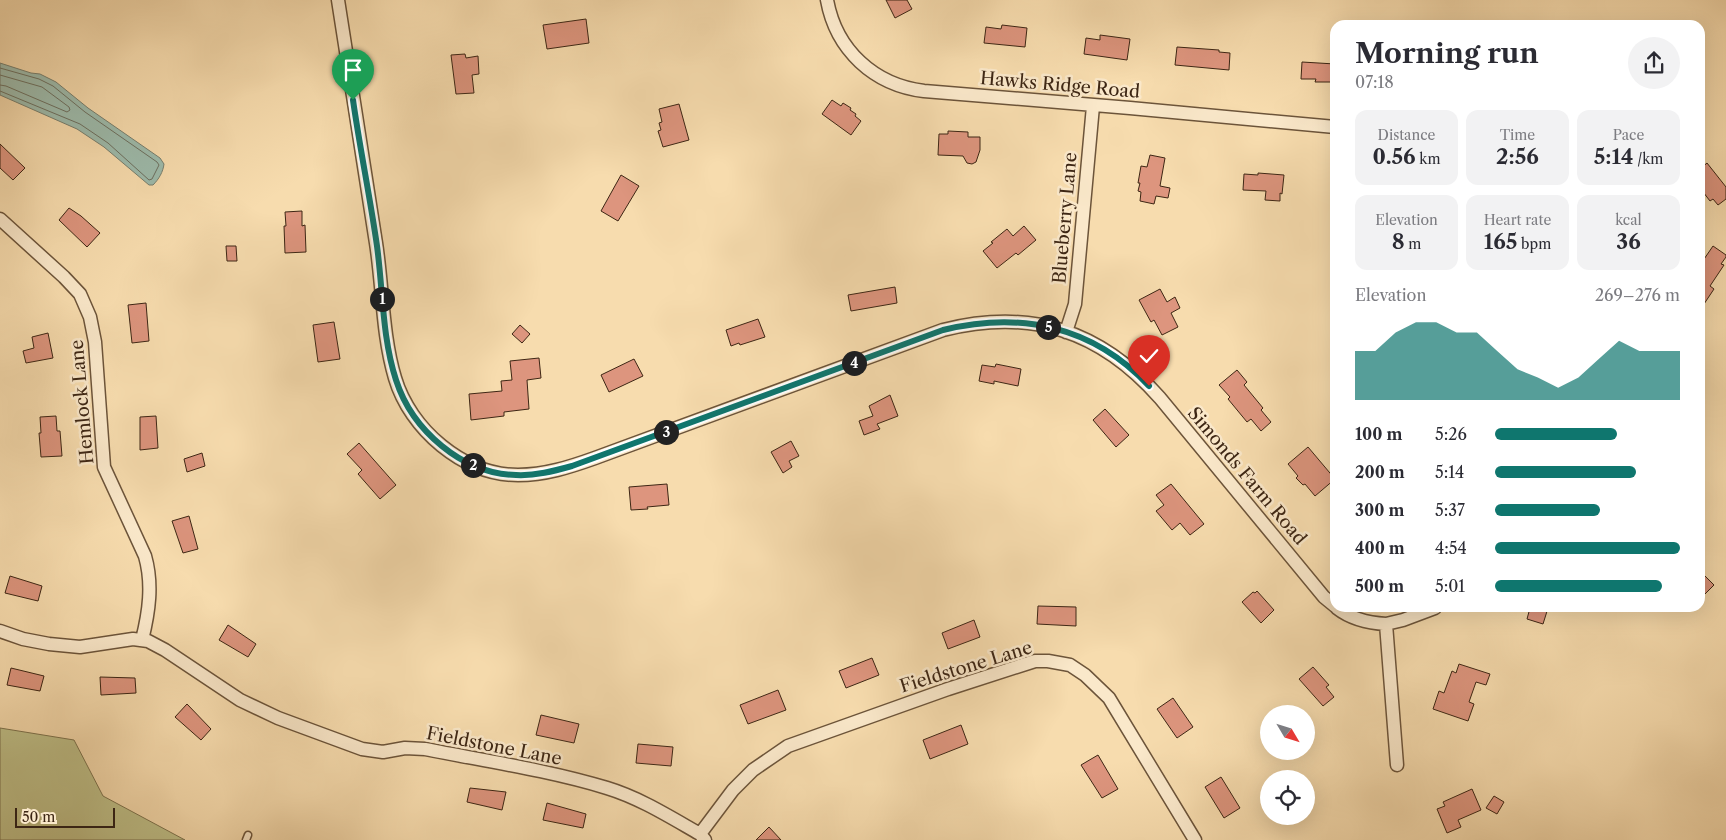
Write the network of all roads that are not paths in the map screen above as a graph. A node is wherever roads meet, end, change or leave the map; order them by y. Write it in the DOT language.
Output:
graph roads {
  1 [pos="338,0"];
  2 [pos="827,0"];
  3 [pos="1093,106"];
  4 [pos="1330,127"];
  5 [pos="0,219"];
  6 [pos="1066,332"];
  7 [pos="1330,602"];
  8 [pos="1345,612"];
  9 [pos="1424,612"];
  10 [pos="1386,624"];
  11 [pos="0,631"];
  12 [pos="142,640"];
  13 [pos="1397,765"];
  14 [pos="702,837"];
  15 [pos="1195,840"];
  1 -- 6 [label="street, Simonds Farm Road"];
  2 -- 3 [label="street, Hawks Ridge Road"];
  3 -- 4 [label="street, Hawks Ridge Road"];
  3 -- 6 [label="street, Blueberry Lane"];
  5 -- 12 [label="street, Hemlock Lane"];
  6 -- 7 [label="street, Simonds Farm Road"];
  8 -- 10 [label="street, Simonds Farm Road"];
  9 -- 10 [label="street"];
  10 -- 13 [label="street"];
  11 -- 12 [label="street, Fieldstone Lane"];
  12 -- 14 [label="street, Fieldstone Lane"];
  14 -- 15 [label="street, Fieldstone Lane"];
}
